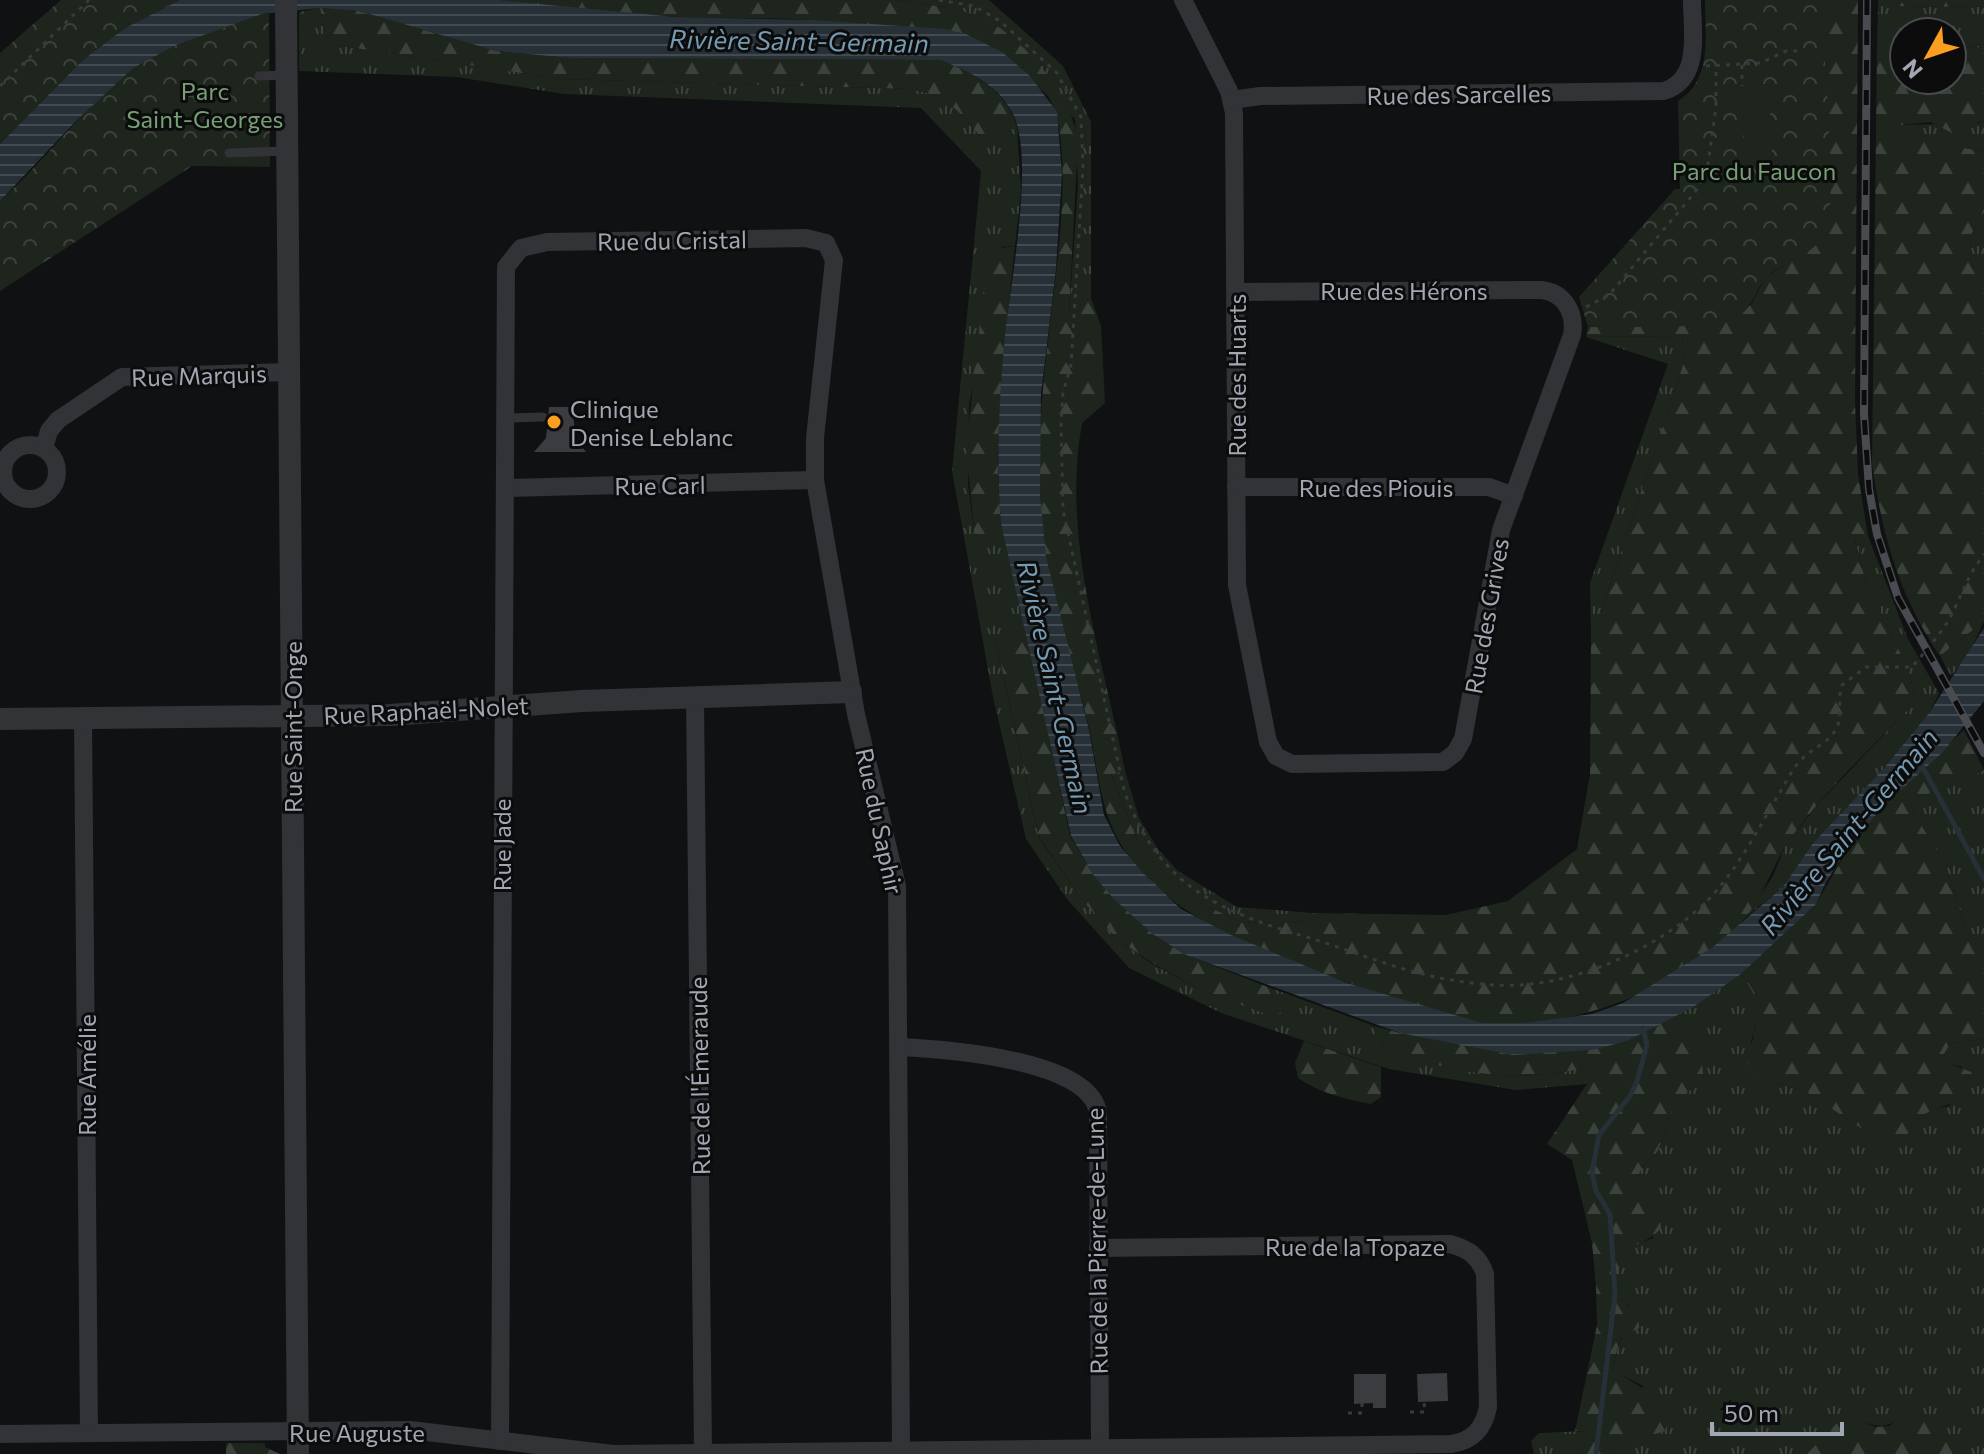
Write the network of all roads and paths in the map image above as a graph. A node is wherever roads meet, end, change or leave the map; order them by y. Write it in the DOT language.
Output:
graph roads {
  1 [pos="89,0"];
  2 [pos="286,0"];
  3 [pos="939,0"];
  4 [pos="1183,0"];
  5 [pos="1692,0"];
  6 [pos="1799,51"];
  7 [pos="1742,64"];
  8 [pos="1716,65"];
  9 [pos="1687,74"];
  10 [pos="286,75"];
  11 [pos="259,76"];
  12 [pos="0,86"];
  13 [pos="1742,86"];
  14 [pos="1232,100"];
  15 [pos="286,151"];
  16 [pos="229,153"];
  17 [pos="830,246"];
  18 [pos="515,252"];
  19 [pos="1236,292"];
  20 [pos="1570,310"];
  21 [pos="289,372"];
  22 [pos="543,417"];
  23 [pos="505,418"];
  24 [pos="44,448"];
  25 [pos="815,480"];
  26 [pos="1236,487"];
  27 [pos="505,488"];
  28 [pos="1514,496"];
  29 [pos="1984,554"];
  30 [pos="851,692"];
  31 [pos="695,699"];
  32 [pos="503,707"];
  33 [pos="292,716"];
  34 [pos="83,718"];
  35 [pos="0,719"];
  36 [pos="1276,756"];
  37 [pos="898,1047"];
  38 [pos="1098,1248"];
  39 [pos="1424,1402"];
  40 [pos="1362,1403"];
  41 [pos="1410,1412"];
  42 [pos="1348,1413"];
  43 [pos="89,1433"];
  44 [pos="1476,1433"];
  45 [pos="0,1434"];
  46 [pos="500,1441"];
  47 [pos="298,1443"];
  48 [pos="1100,1447"];
  49 [pos="1304,1448"];
  50 [pos="901,1450"];
  51 [pos="703,1453"];
  1 -- 12 [label="path"];
  2 -- 10 [label="street, Rue Saint-Onge"];
  3 -- 29 [label="path"];
  4 -- 14 [label="street, Rue des Huarts"];
  5 -- 9 [label="street"];
  6 -- 7 [label="path"];
  7 -- 8 [label="path"];
  7 -- 13 [label="path"];
  8 -- 9 [label="path"];
  8 -- 20 [label="path"];
  9 -- 14 [label="street, Rue des Sarcelles"];
  10 -- 11 [label="lane"];
  10 -- 15 [label="street, Rue Saint-Onge"];
  14 -- 19 [label="street, Rue des Huarts"];
  15 -- 16 [label="lane"];
  15 -- 21 [label="street, Rue Saint-Onge"];
  17 -- 18 [label="street, Rue du Cristal"];
  17 -- 25 [label="street, Rue du Saphir"];
  18 -- 23 [label="street, Rue Jade"];
  19 -- 20 [label="street, Rue des Hérons"];
  19 -- 26 [label="street, Rue des Huarts"];
  20 -- 28 [label="street, Rue des Grives"];
  21 -- 24 [label="street, Rue Marquis"];
  21 -- 33 [label="street, Rue Saint-Onge"];
  22 -- 23 [label="lane"];
  23 -- 27 [label="street, Rue Jade"];
  25 -- 27 [label="street, Rue Carl"];
  25 -- 30 [label="street, Rue du Saphir"];
  26 -- 28 [label="street, Rue des Piouis"];
  26 -- 36 [label="street, Rue des Huarts"];
  27 -- 32 [label="street, Rue Jade"];
  28 -- 36 [label="street, Rue des Grives"];
  30 -- 31 [label="street, Rue Raphaël-Nolet"];
  30 -- 37 [label="street, Rue du Saphir"];
  31 -- 32 [label="street, Rue Raphaël-Nolet"];
  31 -- 51 [label="street, Rue de l'Émeraude"];
  32 -- 33 [label="street, Rue Raphaël-Nolet"];
  32 -- 46 [label="street, Rue Jade"];
  33 -- 34 [label="street, Rue Raphaël-Nolet"];
  33 -- 47 [label="street, Rue Saint-Onge"];
  34 -- 35 [label="street, Rue Raphaël-Nolet"];
  34 -- 43 [label="street, Rue Amélie"];
  37 -- 38 [label="street, Rue de la Pierre-de-Lune"];
  37 -- 50 [label="street, Rue du Saphir"];
  38 -- 44 [label="street, Rue de la Topaze"];
  38 -- 48 [label="street, Rue de la Pierre-de-Lune"];
  39 -- 41 [label="path"];
  40 -- 42 [label="path"];
  43 -- 45 [label="street, Rue Auguste"];
  43 -- 47 [label="street, Rue Auguste"];
  44 -- 49 [label="street, Rue Auguste"];
  46 -- 47 [label="street, Rue Auguste"];
  46 -- 51 [label="street, Rue Auguste"];
  48 -- 49 [label="street, Rue Auguste"];
  48 -- 50 [label="street, Rue Auguste"];
  50 -- 51 [label="street, Rue Auguste"];
}
